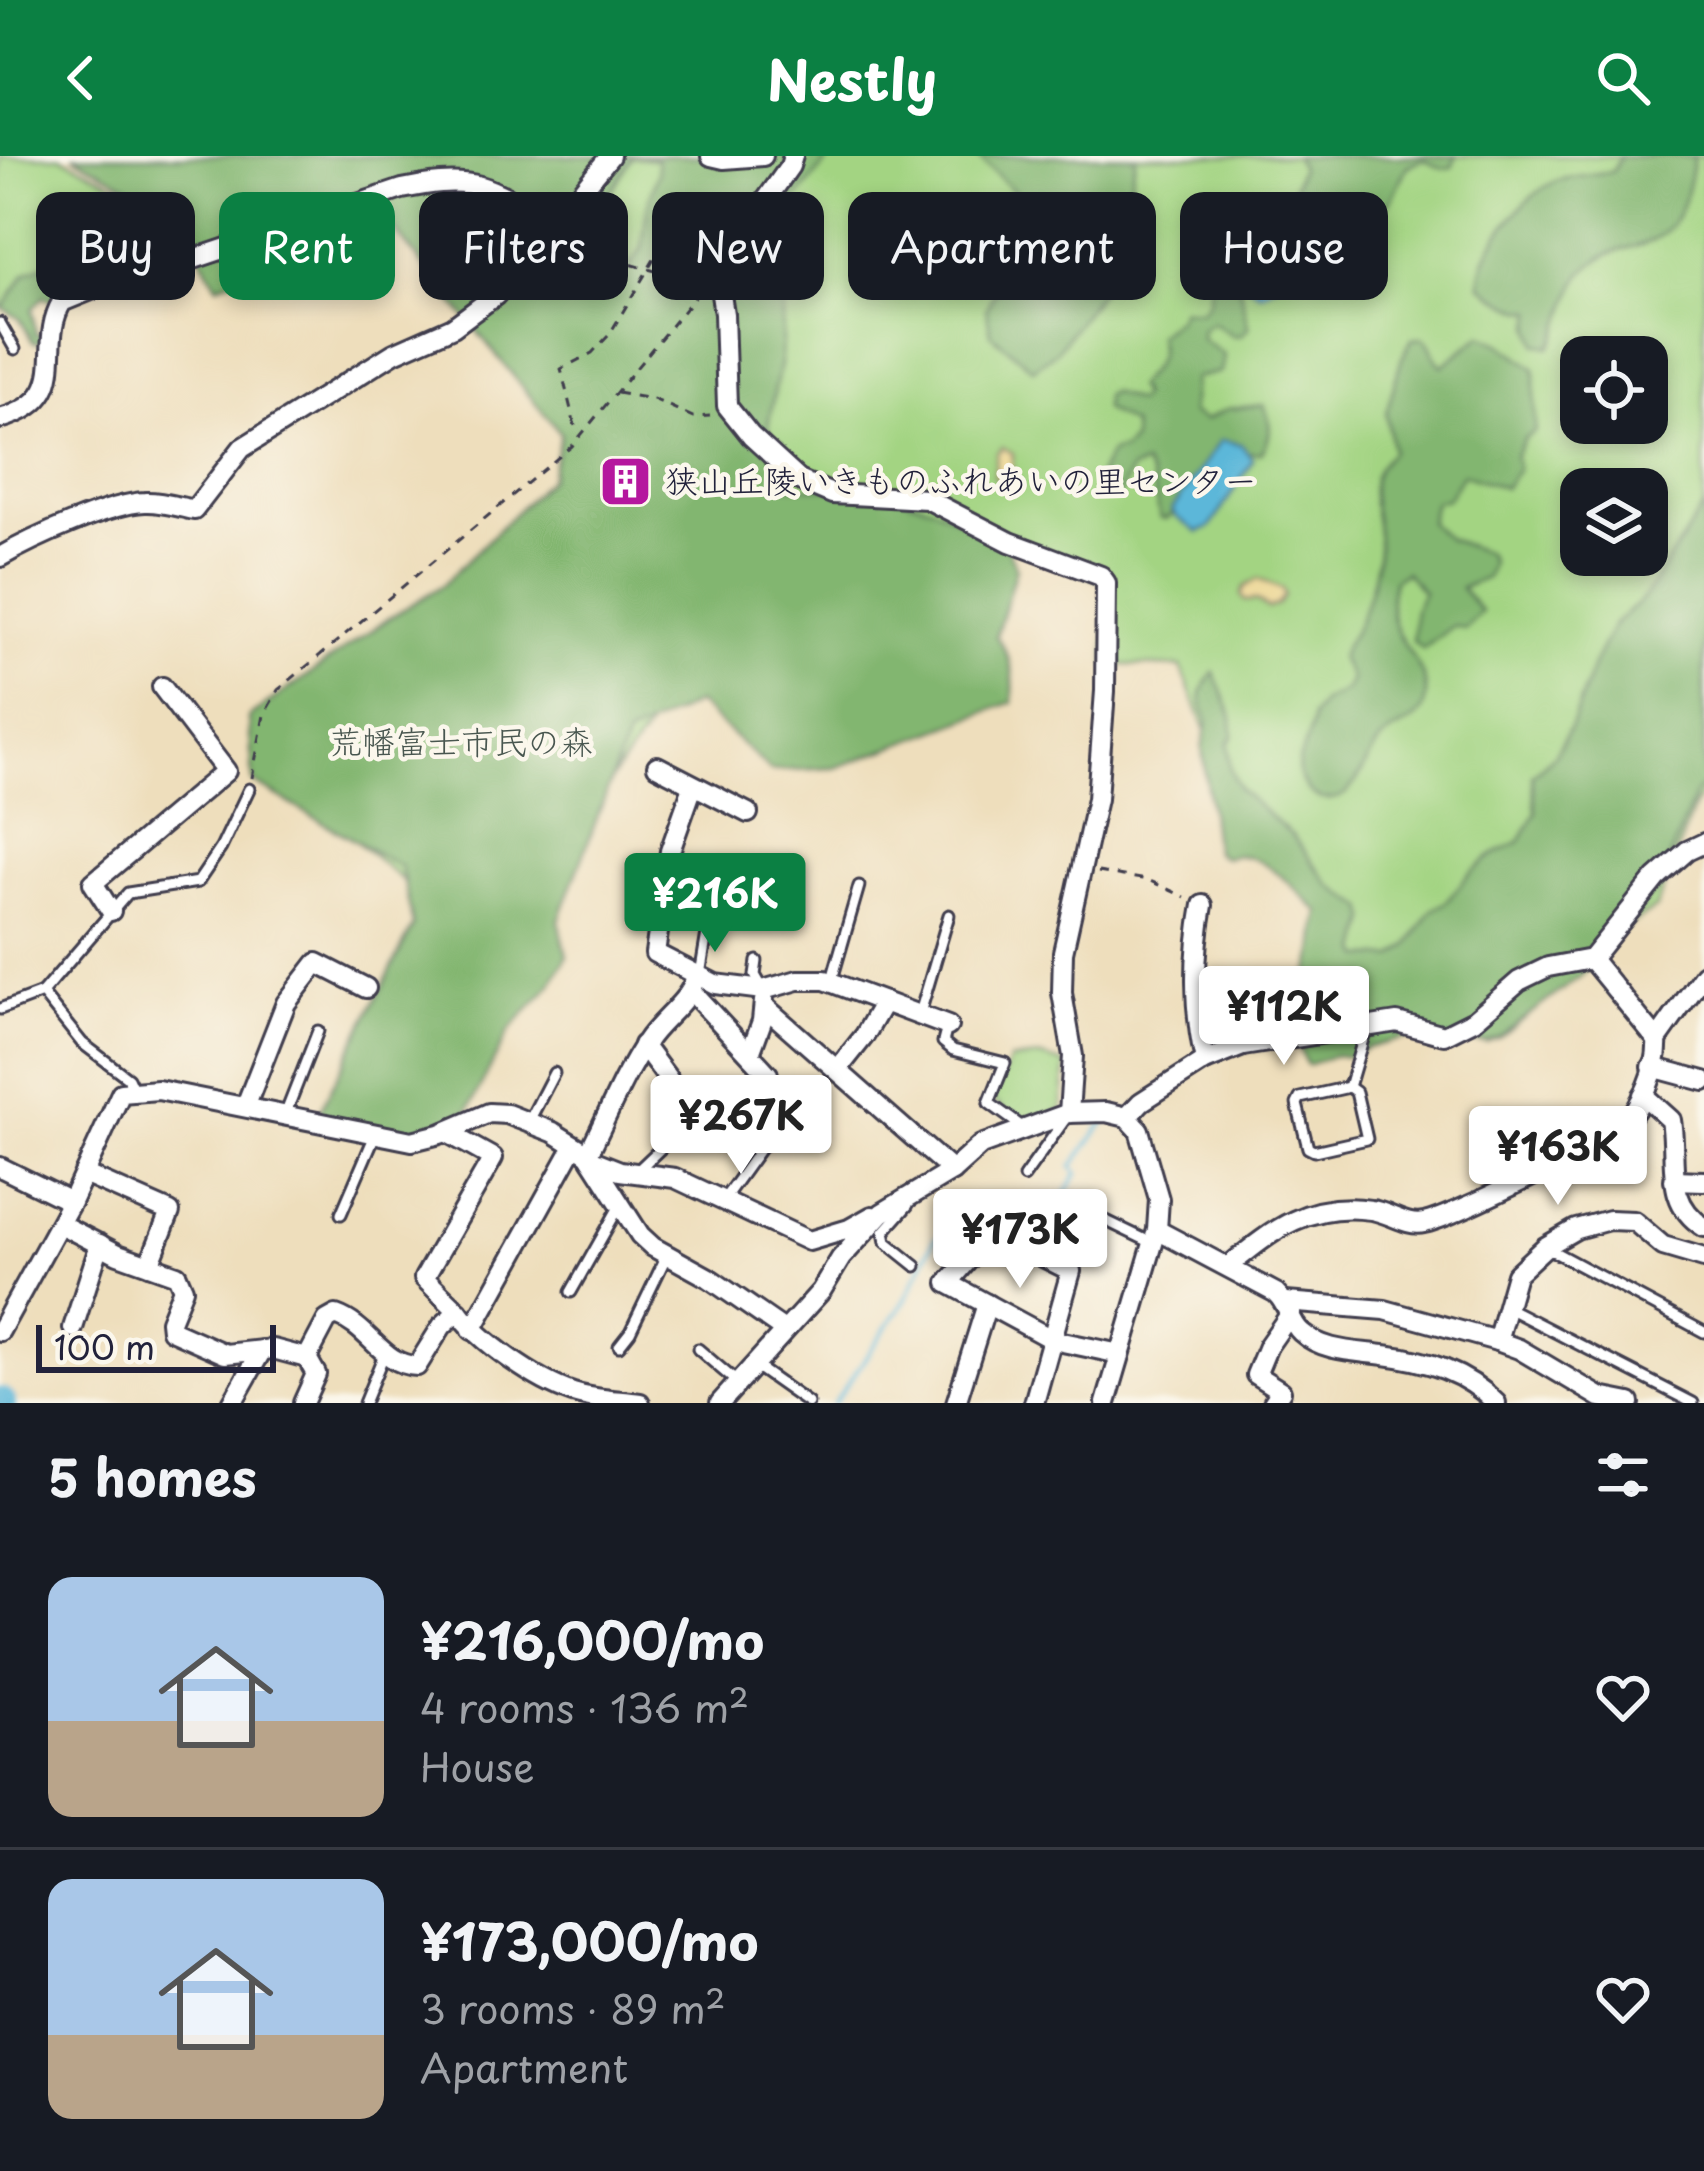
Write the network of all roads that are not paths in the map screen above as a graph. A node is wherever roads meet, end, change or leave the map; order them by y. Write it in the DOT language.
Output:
graph roads {
  1 [pos="610,156"];
  2 [pos="711,156"];
  3 [pos="763,156"];
  4 [pos="793,156"];
  5 [pos="492,192"];
  6 [pos="580,192"];
  7 [pos="490,300"];
  8 [pos="0,322"];
  9 [pos="15,349"];
  10 [pos="0,419"];
  11 [pos="0,557"];
  12 [pos="162,687"];
  13 [pos="657,766"];
  14 [pos="693,786"];
  15 [pos="249,789"];
  16 [pos="748,813"];
  17 [pos="1704,843"];
  18 [pos="859,886"];
  19 [pos="1203,905"];
  20 [pos="712,909"];
  21 [pos="111,911"];
  22 [pos="950,915"];
  23 [pos="1591,959"];
  24 [pos="758,961"];
  25 [pos="1704,974"];
  26 [pos="695,982"];
  27 [pos="831,982"];
  28 [pos="366,988"];
  29 [pos="42,993"];
  30 [pos="764,998"];
  31 [pos="884,1002"];
  32 [pos="0,1010"];
  33 [pos="920,1014"];
  34 [pos="948,1026"];
  35 [pos="1367,1028"];
  36 [pos="318,1030"];
  37 [pos="1657,1040"];
  38 [pos="643,1045"];
  39 [pos="751,1052"];
  40 [pos="1205,1061"];
  41 [pos="1652,1066"];
  42 [pos="838,1069"];
  43 [pos="554,1073"];
  44 [pos="1704,1081"];
  45 [pos="1349,1087"];
  46 [pos="134,1091"];
  47 [pos="1643,1096"];
  48 [pos="246,1105"];
  49 [pos="1069,1113"];
  50 [pos="285,1115"];
  51 [pos="1127,1117"];
  52 [pos="529,1121"];
  53 [pos="689,1124"];
  54 [pos="1025,1129"];
  55 [pos="446,1132"];
  56 [pos="375,1135"];
  57 [pos="762,1146"];
  58 [pos="585,1153"];
  59 [pos="0,1168"];
  60 [pos="952,1171"];
  61 [pos="636,1172"];
  62 [pos="85,1174"];
  63 [pos="1024,1177"];
  64 [pos="1674,1180"];
  65 [pos="1704,1181"];
  66 [pos="924,1189"];
  67 [pos="724,1199"];
  68 [pos="71,1202"];
  69 [pos="622,1202"];
  70 [pos="1088,1212"];
  71 [pos="882,1213"];
  72 [pos="340,1214"];
  73 [pos="60,1224"];
  74 [pos="1704,1227"];
  75 [pos="1153,1236"];
  76 [pos="100,1244"];
  77 [pos="1545,1247"];
  78 [pos="667,1255"];
  79 [pos="1704,1258"];
  80 [pos="149,1265"];
  81 [pos="1230,1265"];
  82 [pos="916,1266"];
  83 [pos="571,1292"];
  84 [pos="988,1304"];
  85 [pos="1505,1306"];
  86 [pos="1288,1308"];
  87 [pos="458,1312"];
  88 [pos="73,1328"];
  89 [pos="472,1330"];
  90 [pos="784,1330"];
  91 [pos="0,1331"];
  92 [pos="1704,1332"];
  93 [pos="1053,1340"];
  94 [pos="1497,1341"];
  95 [pos="619,1346"];
  96 [pos="698,1349"];
  97 [pos="262,1350"];
  98 [pos="385,1352"];
  99 [pos="1120,1354"];
  100 [pos="307,1358"];
  101 [pos="754,1365"];
  102 [pos="739,1384"];
  103 [pos="232,1403"];
  104 [pos="303,1403"];
  105 [pos="364,1403"];
  106 [pos="640,1403"];
  107 [pos="721,1403"];
  108 [pos="808,1403"];
  109 [pos="956,1403"];
  110 [pos="1034,1403"];
  111 [pos="1106,1403"];
  112 [pos="1274,1403"];
  113 [pos="1496,1403"];
  114 [pos="1630,1403"];
  115 [pos="1694,1403"];
  1 -- 6 [label="street"];
  2 -- 3 [label="street"];
  4 -- 49 [label="street"];
  5 -- 10 [label="street"];
  7 -- 11 [label="street"];
  8 -- 9 [label="lane"];
  12 -- 21 [label="street"];
  13 -- 14 [label="street"];
  14 -- 16 [label="street"];
  14 -- 26 [label="street"];
  15 -- 21 [label="lane"];
  17 -- 23 [label="street"];
  18 -- 27 [label="lane"];
  19 -- 40 [label="street"];
  20 -- 26 [label="lane"];
  21 -- 29 [label="lane"];
  22 -- 33 [label="lane"];
  23 -- 35 [label="street"];
  23 -- 37 [label="street"];
  24 -- 30 [label="lane"];
  25 -- 37 [label="street"];
  26 -- 30 [label="street"];
  26 -- 38 [label="street"];
  26 -- 39 [label="street"];
  27 -- 30 [label="street"];
  27 -- 31 [label="street"];
  28 -- 48 [label="street"];
  29 -- 32 [label="lane"];
  29 -- 46 [label="lane"];
  30 -- 39 [label="street"];
  30 -- 42 [label="street"];
  31 -- 33 [label="street"];
  31 -- 42 [label="street"];
  33 -- 34 [label="street"];
  34 -- 54 [label="lane"];
  35 -- 40 [label="street"];
  35 -- 45 [label="lane"];
  36 -- 50 [label="lane"];
  37 -- 41 [label="street"];
  38 -- 53 [label="street"];
  38 -- 58 [label="street"];
  39 -- 53 [label="street"];
  40 -- 51 [label="street"];
  41 -- 44 [label="street"];
  41 -- 47 [label="street"];
  42 -- 60 [label="street"];
  43 -- 52 [label="lane"];
  45 -- 45 [label="lane"];
  46 -- 48 [label="street"];
  46 -- 62 [label="street"];
  47 -- 64 [label="street"];
  47 -- 81 [label="street"];
  48 -- 50 [label="street"];
  49 -- 51 [label="street"];
  49 -- 54 [label="street"];
  49 -- 63 [label="lane"];
  50 -- 56 [label="street"];
  51 -- 75 [label="street"];
  52 -- 55 [label="street"];
  52 -- 58 [label="street"];
  53 -- 61 [label="lane"];
  54 -- 60 [label="street"];
  55 -- 56 [label="street"];
  55 -- 87 [label="street"];
  56 -- 72 [label="lane"];
  57 -- 67 [label="lane"];
  58 -- 61 [label="street"];
  58 -- 69 [label="street"];
  58 -- 89 [label="street"];
  59 -- 68 [label="street"];
  60 -- 66 [label="street"];
  61 -- 67 [label="street"];
  62 -- 68 [label="street"];
  62 -- 80 [label="street"];
  64 -- 65 [label="street"];
  64 -- 74 [label="street"];
  66 -- 71 [label="street"];
  66 -- 82 [label="lane"];
  67 -- 71 [label="street"];
  68 -- 73 [label="street"];
  69 -- 78 [label="street"];
  69 -- 83 [label="lane"];
  70 -- 75 [label="lane"];
  71 -- 90 [label="street"];
  73 -- 76 [label="street"];
  73 -- 91 [label="street"];
  75 -- 81 [label="street"];
  75 -- 99 [label="street"];
  76 -- 80 [label="street"];
  76 -- 88 [label="street"];
  77 -- 79 [label="street"];
  77 -- 85 [label="street"];
  77 -- 92 [label="lane"];
  78 -- 90 [label="street"];
  78 -- 95 [label="lane"];
  80 -- 97 [label="street"];
  81 -- 86 [label="street"];
  84 -- 93 [label="street"];
  84 -- 93 [label="street"];
  84 -- 109 [label="street"];
  85 -- 94 [label="street"];
  85 -- 115 [label="lane"];
  86 -- 94 [label="street"];
  86 -- 112 [label="street"];
  86 -- 113 [label="street"];
  87 -- 89 [label="street"];
  87 -- 98 [label="street"];
  89 -- 106 [label="street"];
  90 -- 101 [label="street"];
  93 -- 99 [label="street"];
  93 -- 110 [label="street"];
  94 -- 114 [label="street"];
  96 -- 102 [label="lane"];
  97 -- 100 [label="street"];
  97 -- 103 [label="street"];
  98 -- 100 [label="street"];
  98 -- 105 [label="lane"];
  99 -- 111 [label="street"];
  100 -- 104 [label="street"];
  101 -- 102 [label="street"];
  101 -- 108 [label="lane"];
  102 -- 107 [label="street"];
}
